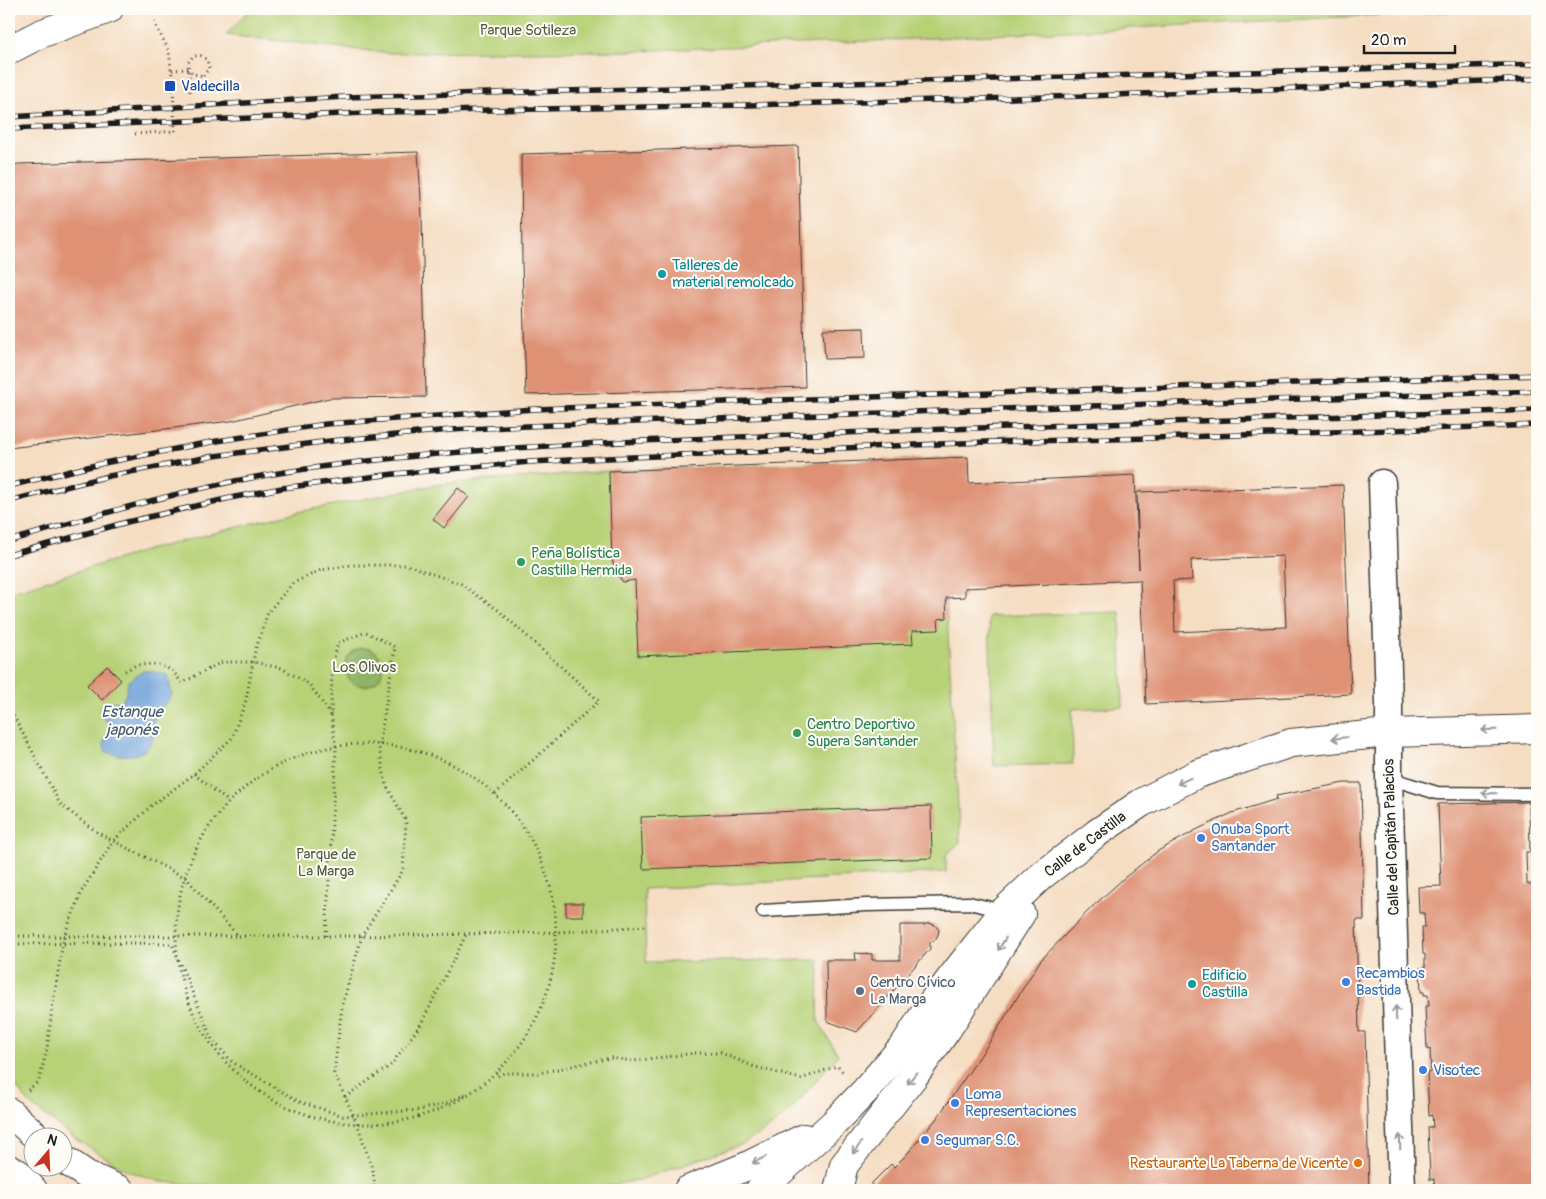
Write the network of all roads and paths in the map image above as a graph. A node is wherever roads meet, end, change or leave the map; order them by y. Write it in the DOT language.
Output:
graph roads {
  1 [pos="86,9"];
  2 [pos="109,9"];
  3 [pos="154,22"];
  4 [pos="9,32"];
  5 [pos="9,50"];
  6 [pos="172,70"];
  7 [pos="190,92"];
  8 [pos="135,134"];
  9 [pos="1382,483"];
  10 [pos="252,662"];
  11 [pos="125,671"];
  12 [pos="9,707"];
  13 [pos="331,715"];
  14 [pos="1537,729"];
  15 [pos="1388,733"];
  16 [pos="336,748"];
  17 [pos="379,748"];
  18 [pos="397,752"];
  19 [pos="424,758"];
  20 [pos="194,774"];
  21 [pos="1389,778"];
  22 [pos="1537,794"];
  23 [pos="494,795"];
  24 [pos="229,802"];
  25 [pos="113,841"];
  26 [pos="1061,861"];
  27 [pos="186,878"];
  28 [pos="763,911"];
  29 [pos="1004,911"];
  30 [pos="645,926"];
  31 [pos="559,932"];
  32 [pos="467,933"];
  33 [pos="171,935"];
  34 [pos="237,935"];
  35 [pos="9,936"];
  36 [pos="64,936"];
  37 [pos="326,936"];
  38 [pos="362,936"];
  39 [pos="63,943"];
  40 [pos="9,944"];
  41 [pos="172,944"];
  42 [pos="174,961"];
  43 [pos="174,970"];
  44 [pos="837,1066"];
  45 [pos="482,1085"];
  46 [pos="345,1097"];
  47 [pos="15,1104"];
  48 [pos="353,1115"];
  49 [pos="834,1122"];
  50 [pos="357,1123"];
  51 [pos="29,1126"];
  52 [pos="72,1164"];
  53 [pos="9,1169"];
  54 [pos="33,1190"];
  55 [pos="120,1190"];
  56 [pos="375,1190"];
  57 [pos="688,1190"];
  58 [pos="760,1190"];
  59 [pos="838,1190"];
  60 [pos="1402,1190"];
  1 -- 4 [label="main road"];
  2 -- 5 [label="main road"];
  3 -- 6 [label="path"];
  6 -- 7 [label="path, bridge"];
  6 -- 8 [label="path, bridge"];
  9 -- 15 [label="street, Calle del Capitán Palacios"];
  10 -- 11 [label="path"];
  10 -- 13 [label="path"];
  10 -- 20 [label="path"];
  10 -- 23 [label="path"];
  12 -- 25 [label="path"];
  13 -- 16 [label="path"];
  13 -- 17 [label="path"];
  14 -- 15 [label="main road, Calle de Castilla, one-way"];
  15 -- 21 [label="street, Calle del Capitán Palacios"];
  15 -- 26 [label="main road, Calle de Castilla, one-way"];
  16 -- 17 [label="path"];
  16 -- 24 [label="path"];
  16 -- 37 [label="path"];
  17 -- 18 [label="path"];
  17 -- 38 [label="path"];
  19 -- 23 [label="path"];
  20 -- 24 [label="path"];
  20 -- 25 [label="path"];
  22 -- 21 [label="lane, one-way"];
  60 -- 21 [label="street, Calle del Capitán Palacios, one-way"];
  23 -- 31 [label="path"];
  24 -- 27 [label="path"];
  25 -- 27 [label="path"];
  25 -- 36 [label="path"];
  26 -- 29 [label="main road, Calle de Castilla"];
  26 -- 59 [label="main road, one-way"];
  27 -- 33 [label="path"];
  27 -- 34 [label="path"];
  28 -- 29 [label="lane"];
  29 -- 49 [label="main road, Calle de Castilla"];
  30 -- 31 [label="path"];
  31 -- 32 [label="path"];
  31 -- 45 [label="path"];
  32 -- 38 [label="path"];
  32 -- 46 [label="path"];
  33 -- 34 [label="path"];
  33 -- 36 [label="path"];
  33 -- 41 [label="path"];
  34 -- 37 [label="path"];
  35 -- 36 [label="path"];
  36 -- 39 [label="path"];
  37 -- 38 [label="path"];
  38 -- 46 [label="path"];
  39 -- 40 [label="path"];
  39 -- 41 [label="path"];
  39 -- 47 [label="path"];
  41 -- 42 [label="path"];
  41 -- 48 [label="path"];
  43 -- 50 [label="path"];
  44 -- 45 [label="path"];
  45 -- 48 [label="path"];
  45 -- 50 [label="path"];
  46 -- 48 [label="path"];
  47 -- 51 [label="main road"];
  48 -- 50 [label="path"];
  49 -- 57 [label="main road, one-way"];
  49 -- 58 [label="main road, Calle de Castilla"];
  50 -- 56 [label="path"];
  52 -- 55 [label="main road"];
  53 -- 54 [label="main road"];
}
